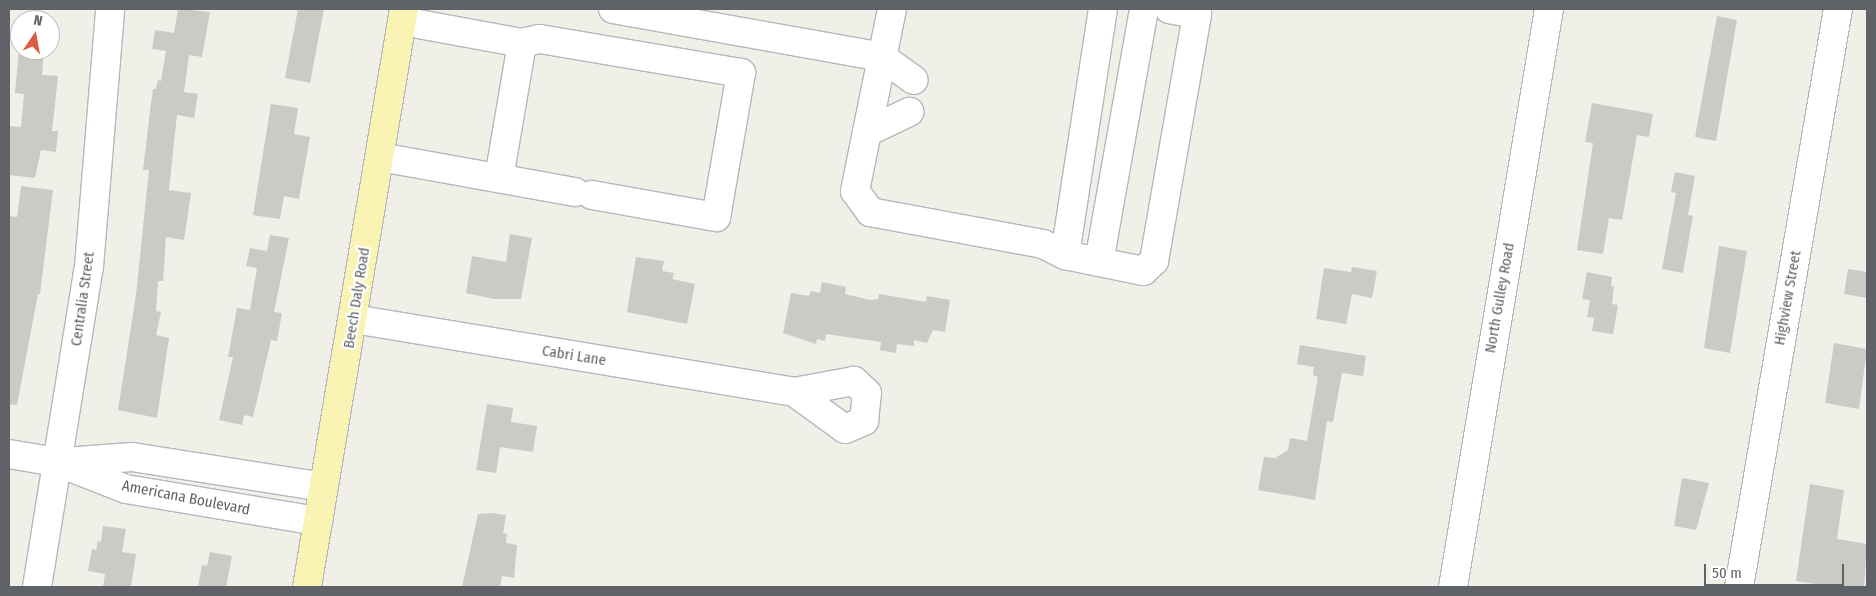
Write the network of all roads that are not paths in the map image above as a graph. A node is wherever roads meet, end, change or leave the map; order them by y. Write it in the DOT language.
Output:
graph roads {
  1 [pos="110,9"];
  2 [pos="613,9"];
  3 [pos="892,9"];
  4 [pos="1103,9"];
  5 [pos="1144,9"];
  6 [pos="1169,9"];
  7 [pos="1549,9"];
  8 [pos="1838,9"];
  9 [pos="403,15"];
  10 [pos="522,42"];
  11 [pos="882,57"];
  12 [pos="914,80"];
  13 [pos="909,112"];
  14 [pos="867,132"];
  15 [pos="380,157"];
  16 [pos="499,178"];
  17 [pos="1065,255"];
  18 [pos="1099,262"];
  19 [pos="354,319"];
  20 [pos="794,392"];
  21 [pos="9,454"];
  22 [pos="57,462"];
  23 [pos="323,487"];
  24 [pos="318,521"];
  25 [pos="36,587"];
  26 [pos="307,587"];
  27 [pos="1453,587"];
  28 [pos="1739,587"];
  1 -- 22 [label="street, Centralia Street"];
  2 -- 11 [label="street"];
  3 -- 11 [label="street"];
  4 -- 17 [label="street"];
  5 -- 18 [label="street"];
  6 -- 18 [label="street"];
  7 -- 27 [label="street, North Gulley Road"];
  8 -- 28 [label="street, Highview Street"];
  9 -- 10 [label="street"];
  9 -- 15 [label="main road, Beech Daly Road"];
  10 -- 16 [label="street"];
  10 -- 16 [label="street"];
  11 -- 12 [label="street"];
  11 -- 14 [label="street"];
  13 -- 14 [label="street"];
  14 -- 17 [label="street"];
  15 -- 16 [label="street"];
  15 -- 19 [label="main road, Beech Daly Road"];
  17 -- 18 [label="street"];
  19 -- 20 [label="street, Cabri Lane"];
  19 -- 23 [label="main road, Beech Daly Road"];
  21 -- 22 [label="street, Americana Boulevard"];
  22 -- 23 [label="street, Americana Boulevard"];
  22 -- 24 [label="street, Americana Boulevard"];
  22 -- 25 [label="street, Centralia Street"];
  23 -- 24 [label="main road, Beech Daly Road"];
  24 -- 26 [label="main road, Beech Daly Road"];
}
